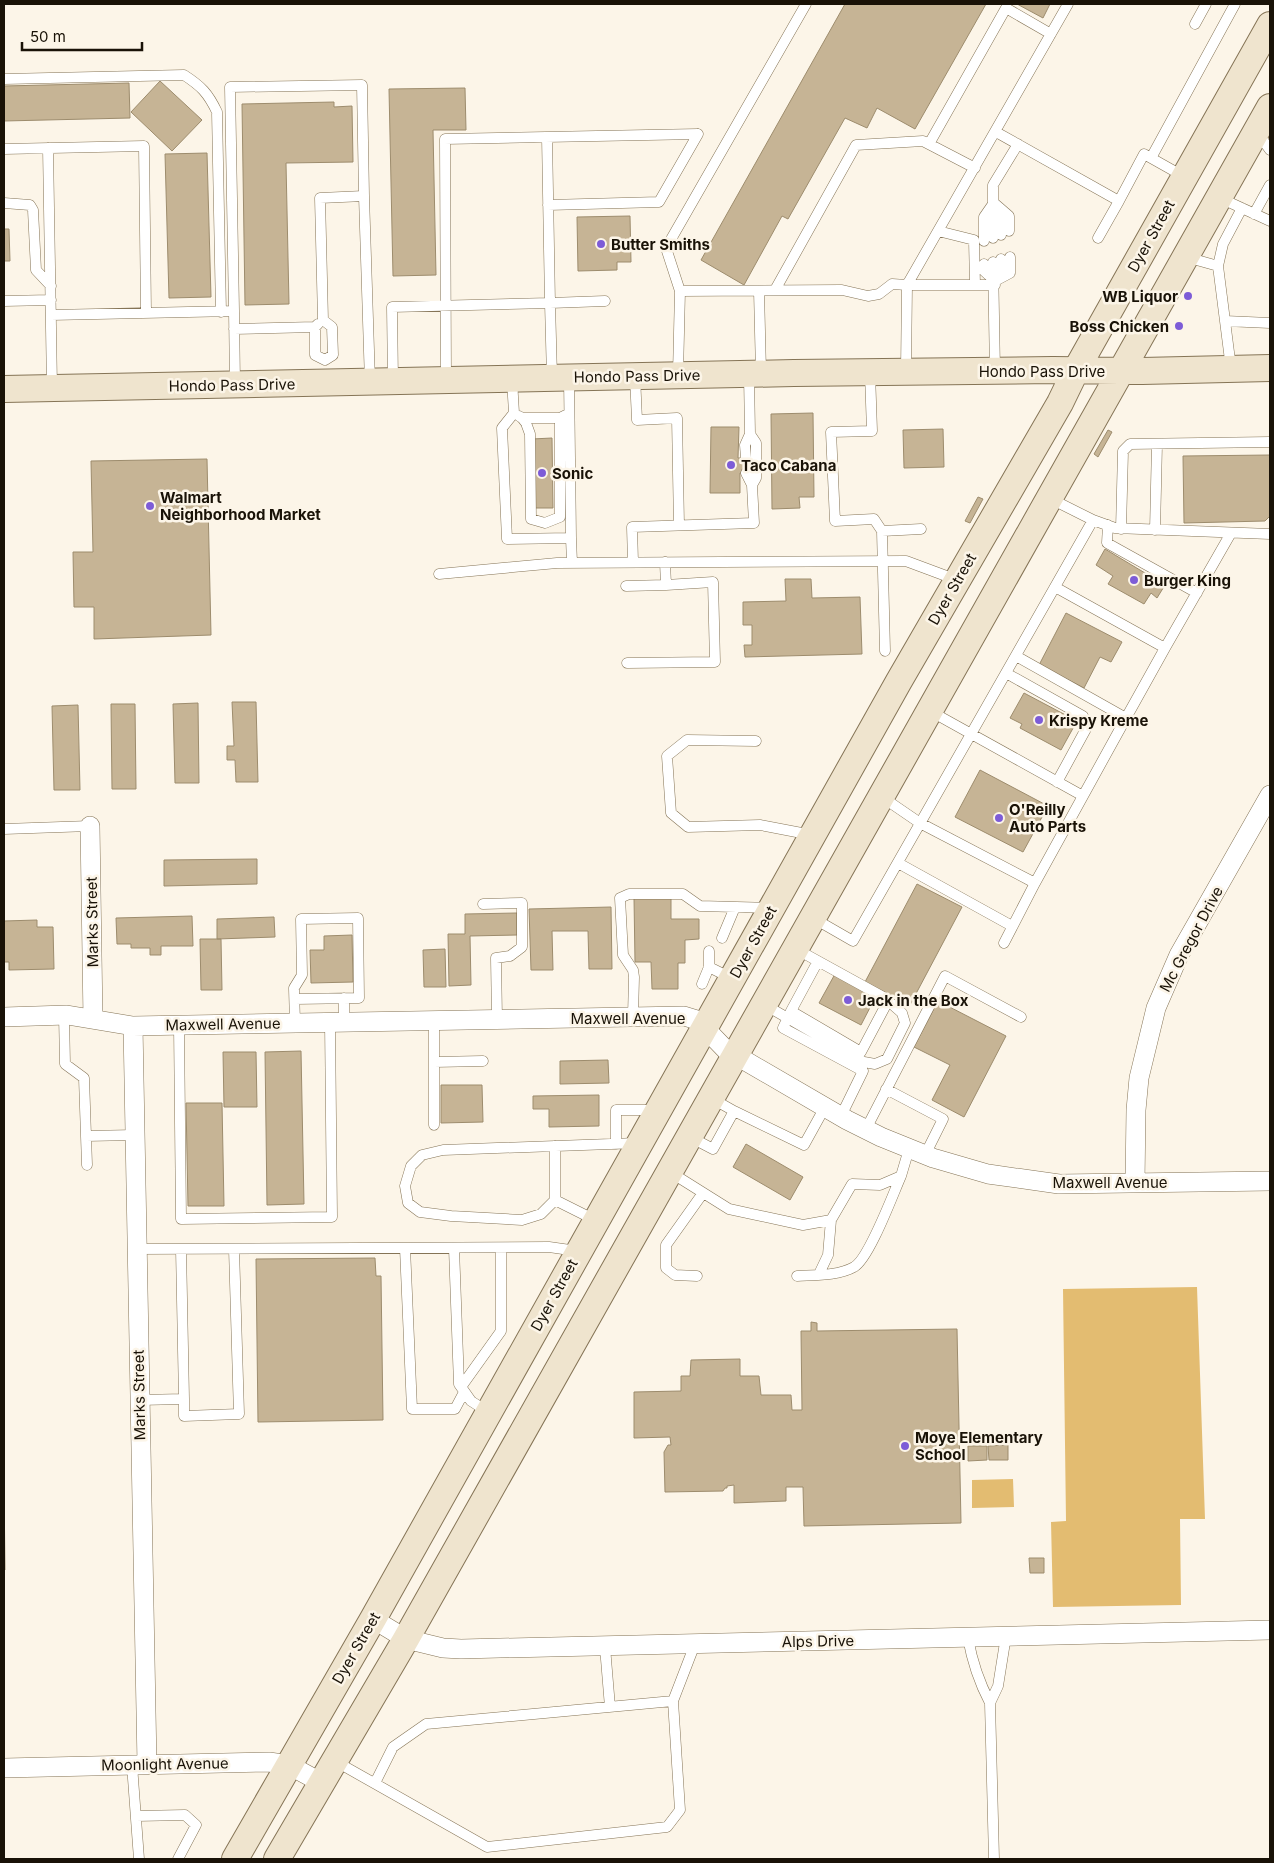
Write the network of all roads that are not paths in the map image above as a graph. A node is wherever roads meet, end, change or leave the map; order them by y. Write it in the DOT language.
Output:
graph roads {
  1 [pos="806,4"];
  2 [pos="1068,4"];
  3 [pos="1206,4"];
  4 [pos="1235,4"];
  5 [pos="1195,24"];
  6 [pos="1270,25"];
  7 [pos="1051,34"];
  8 [pos="4,79"];
  9 [pos="1270,106"];
  10 [pos="996,132"];
  11 [pos="547,137"];
  12 [pos="1263,141"];
  13 [pos="929,144"];
  14 [pos="1018,144"];
  15 [pos="48,148"];
  16 [pos="4,149"];
  17 [pos="1151,158"];
  18 [pos="975,168"];
  19 [pos="1184,177"];
  20 [pos="1270,185"];
  21 [pos="364,196"];
  22 [pos="1119,201"];
  23 [pos="1230,202"];
  24 [pos="4,203"];
  25 [pos="994,203"];
  26 [pos="548,205"];
  27 [pos="1254,214"];
  28 [pos="1270,221"];
  29 [pos="938,231"];
  30 [pos="1098,238"];
  31 [pos="1185,256"];
  32 [pos="1218,266"];
  33 [pos="995,283"];
  34 [pos="907,284"];
  35 [pos="975,285"];
  36 [pos="51,286"];
  37 [pos="775,290"];
  38 [pos="680,291"];
  39 [pos="759,291"];
  40 [pos="51,300"];
  41 [pos="4,301"];
  42 [pos="605,301"];
  43 [pos="550,303"];
  44 [pos="447,305"];
  45 [pos="221,312"];
  46 [pos="234,312"];
  47 [pos="146,313"];
  48 [pos="51,315"];
  49 [pos="1225,321"];
  50 [pos="1270,323"];
  51 [pos="319,324"];
  52 [pos="234,329"];
  53 [pos="1270,368"];
  54 [pos="1231,369"];
  55 [pos="1076,370"];
  56 [pos="995,371"];
  57 [pos="1120,371"];
  58 [pos="326,372"];
  59 [pos="870,372"];
  60 [pos="906,372"];
  61 [pos="755,374"];
  62 [pos="678,375"];
  63 [pos="635,376"];
  64 [pos="560,378"];
  65 [pos="512,379"];
  66 [pos="446,380"];
  67 [pos="381,382"];
  68 [pos="235,385"];
  69 [pos="52,388"];
  70 [pos="4,389"];
  71 [pos="518,416"];
  72 [pos="565,416"];
  73 [pos="750,434"];
  74 [pos="1270,442"];
  75 [pos="1158,444"];
  76 [pos="746,458"];
  77 [pos="746,473"];
  78 [pos="752,485"];
  79 [pos="1049,498"];
  80 [pos="1093,520"];
  81 [pos="679,525"];
  82 [pos="1108,526"];
  83 [pos="921,529"];
  84 [pos="1121,529"];
  85 [pos="1154,530"];
  86 [pos="882,531"];
  87 [pos="1231,533"];
  88 [pos="1270,534"];
  89 [pos="571,538"];
  90 [pos="883,561"];
  91 [pos="633,562"];
  92 [pos="665,562"];
  93 [pos="572,563"];
  94 [pos="439,574"];
  95 [pos="957,580"];
  96 [pos="626,586"];
  97 [pos="666,586"];
  98 [pos="1055,587"];
  99 [pos="1197,593"];
  100 [pos="1165,648"];
  101 [pos="885,651"];
  102 [pos="1016,656"];
  103 [pos="627,663"];
  104 [pos="1006,673"];
  105 [pos="899,681"];
  106 [pos="932,707"];
  107 [pos="1126,718"];
  108 [pos="971,734"];
  109 [pos="756,741"];
  110 [pos="1057,782"];
  111 [pos="1270,795"];
  112 [pos="1083,796"];
  113 [pos="881,797"];
  114 [pos="920,823"];
  115 [pos="90,826"];
  116 [pos="4,829"];
  117 [pos="813,835"];
  118 [pos="898,863"];
  119 [pos="1035,883"];
  120 [pos="483,904"];
  121 [pos="735,907"];
  122 [pos="772,908"];
  123 [pos="812,918"];
  124 [pos="1012,926"];
  125 [pos="722,938"];
  126 [pos="1004,943"];
  127 [pos="795,948"];
  128 [pos="708,951"];
  129 [pos="818,961"];
  130 [pos="709,967"];
  131 [pos="732,978"];
  132 [pos="702,984"];
  133 [pos="294,998"];
  134 [pos="344,998"];
  135 [pos="888,1001"];
  136 [pos="764,1004"];
  137 [pos="64,1015"];
  138 [pos="789,1015"];
  139 [pos="634,1016"];
  140 [pos="4,1017"];
  141 [pos="1021,1018"];
  142 [pos="94,1019"];
  143 [pos="497,1019"];
  144 [pos="434,1020"];
  145 [pos="337,1022"];
  146 [pos="295,1023"];
  147 [pos="178,1025"];
  148 [pos="133,1026"];
  149 [pos="705,1026"];
  150 [pos="735,1055"];
  151 [pos="483,1061"];
  152 [pos="434,1062"];
  153 [pos="886,1089"];
  154 [pos="711,1098"];
  155 [pos="658,1110"];
  156 [pos="734,1111"];
  157 [pos="833,1111"];
  158 [pos="434,1125"];
  159 [pos="866,1129"];
  160 [pos="134,1135"];
  161 [pos="86,1136"];
  162 [pos="689,1137"];
  163 [pos="628,1143"];
  164 [pos="554,1146"];
  165 [pos="917,1152"];
  166 [pos="87,1165"];
  167 [pos="670,1171"];
  168 [pos="901,1176"];
  169 [pos="1270,1181"];
  170 [pos="1135,1183"];
  171 [pos="703,1193"];
  172 [pos="555,1200"];
  173 [pos="596,1220"];
  174 [pos="831,1220"];
  175 [pos="405,1248"];
  176 [pos="454,1248"];
  177 [pos="501,1248"];
  178 [pos="136,1249"];
  179 [pos="182,1249"];
  180 [pos="234,1249"];
  181 [pos="578,1252"];
  182 [pos="819,1274"];
  183 [pos="697,1276"];
  184 [pos="797,1276"];
  185 [pos="462,1390"];
  186 [pos="184,1399"];
  187 [pos="139,1400"];
  188 [pos="485,1416"];
  189 [pos="517,1442"];
  190 [pos="372,1619"];
  191 [pos="1270,1630"];
  192 [pos="1006,1636"];
  193 [pos="968,1638"];
  194 [pos="406,1639"];
  195 [pos="695,1644"];
  196 [pos="604,1647"];
  197 [pos="673,1701"];
  198 [pos="990,1703"];
  199 [pos="610,1707"];
  200 [pos="335,1761"];
  201 [pos="140,1764"];
  202 [pos="289,1764"];
  203 [pos="4,1768"];
  204 [pos="375,1783"];
  205 [pos="322,1784"];
  206 [pos="136,1816"];
  207 [pos="139,1859"];
  208 [pos="178,1859"];
  209 [pos="236,1859"];
  210 [pos="277,1859"];
  211 [pos="994,1859"];
  1 -- 38 [label="lane"];
  2 -- 7 [label="lane"];
  3 -- 5 [label="lane"];
  4 -- 17 [label="lane"];
  6 -- 19 [label="main road, Dyer Street"];
  7 -- 10 [label="lane"];
  7 -- 13 [label="lane"];
  8 -- 45 [label="lane"];
  9 -- 12 [label="main road"];
  10 -- 14 [label="lane"];
  10 -- 18 [label="lane"];
  11 -- 26 [label="lane"];
  11 -- 26 [label="lane"];
  11 -- 44 [label="lane"];
  12 -- 23 [label="main road"];
  13 -- 18 [label="lane"];
  13 -- 37 [label="lane"];
  14 -- 22 [label="lane"];
  14 -- 25 [label="lane"];
  15 -- 16 [label="lane"];
  15 -- 36 [label="lane"];
  15 -- 47 [label="lane"];
  17 -- 19 [label="lane"];
  17 -- 22 [label="lane"];
  18 -- 29 [label="lane"];
  19 -- 23 [label="main road"];
  19 -- 55 [label="main road, Dyer Street"];
  20 -- 27 [label="lane"];
  21 -- 46 [label="lane"];
  21 -- 51 [label="lane"];
  21 -- 67 [label="lane"];
  22 -- 30 [label="lane"];
  23 -- 27 [label="lane"];
  23 -- 31 [label="main road"];
  23 -- 32 [label="lane"];
  24 -- 36 [label="lane"];
  25 -- 25 [label="lane"];
  26 -- 43 [label="lane"];
  27 -- 28 [label="lane"];
  29 -- 34 [label="lane"];
  29 -- 35 [label="lane"];
  31 -- 32 [label="lane"];
  31 -- 57 [label="main road"];
  32 -- 49 [label="lane"];
  33 -- 33 [label="lane"];
  33 -- 35 [label="lane"];
  33 -- 56 [label="lane"];
  34 -- 35 [label="lane"];
  34 -- 37 [label="lane"];
  34 -- 60 [label="lane"];
  36 -- 40 [label="lane"];
  37 -- 39 [label="lane"];
  38 -- 39 [label="lane"];
  38 -- 62 [label="lane"];
  39 -- 61 [label="lane"];
  40 -- 41 [label="lane"];
  40 -- 48 [label="lane"];
  42 -- 43 [label="lane"];
  43 -- 44 [label="lane"];
  43 -- 64 [label="lane"];
  44 -- 66 [label="lane"];
  44 -- 67 [label="lane"];
  45 -- 46 [label="lane"];
  45 -- 47 [label="lane"];
  46 -- 52 [label="lane"];
  47 -- 48 [label="lane"];
  48 -- 69 [label="lane"];
  49 -- 50 [label="lane"];
  49 -- 54 [label="lane"];
  51 -- 52 [label="lane"];
  51 -- 58 [label="lane"];
  51 -- 58 [label="lane"];
  52 -- 68 [label="lane"];
  53 -- 54 [label="main road, Hondo Pass Drive"];
  54 -- 57 [label="main road, Hondo Pass Drive"];
  55 -- 56 [label="main road, Hondo Pass Drive"];
  55 -- 57 [label="main road, Hondo Pass Drive"];
  55 -- 95 [label="main road, Dyer Street"];
  56 -- 60 [label="main road, Hondo Pass Drive"];
  57 -- 79 [label="main road"];
  58 -- 67 [label="main road, Hondo Pass Drive"];
  58 -- 68 [label="main road, Hondo Pass Drive"];
  59 -- 60 [label="main road, Hondo Pass Drive"];
  59 -- 61 [label="main road, Hondo Pass Drive"];
  59 -- 86 [label="lane"];
  61 -- 62 [label="main road, Hondo Pass Drive"];
  61 -- 73 [label="lane"];
  62 -- 63 [label="main road, Hondo Pass Drive"];
  63 -- 64 [label="main road, Hondo Pass Drive"];
  63 -- 81 [label="lane"];
  64 -- 65 [label="main road, Hondo Pass Drive"];
  64 -- 72 [label="lane"];
  65 -- 66 [label="main road, Hondo Pass Drive"];
  65 -- 71 [label="lane"];
  66 -- 67 [label="main road, Hondo Pass Drive"];
  68 -- 69 [label="main road, Hondo Pass Drive"];
  69 -- 70 [label="main road, Hondo Pass Drive"];
  71 -- 72 [label="lane"];
  71 -- 72 [label="lane"];
  71 -- 89 [label="lane"];
  72 -- 89 [label="lane"];
  73 -- 76 [label="lane"];
  73 -- 78 [label="lane"];
  74 -- 75 [label="lane"];
  75 -- 84 [label="lane"];
  75 -- 85 [label="lane"];
  77 -- 78 [label="lane"];
  78 -- 81 [label="lane"];
  79 -- 80 [label="lane"];
  79 -- 106 [label="main road"];
  80 -- 82 [label="lane"];
  80 -- 98 [label="lane"];
  81 -- 91 [label="lane"];
  82 -- 84 [label="lane"];
  82 -- 99 [label="lane"];
  83 -- 86 [label="lane"];
  84 -- 85 [label="lane"];
  85 -- 87 [label="lane"];
  86 -- 90 [label="lane"];
  87 -- 88 [label="lane"];
  87 -- 99 [label="lane"];
  89 -- 93 [label="lane"];
  90 -- 92 [label="lane"];
  90 -- 95 [label="lane"];
  90 -- 101 [label="lane"];
  91 -- 92 [label="lane"];
  91 -- 93 [label="lane"];
  92 -- 97 [label="lane"];
  93 -- 94 [label="lane"];
  95 -- 105 [label="main road, Dyer Street"];
  96 -- 97 [label="lane"];
  97 -- 103 [label="lane"];
  98 -- 100 [label="lane"];
  98 -- 102 [label="lane"];
  99 -- 100 [label="lane"];
  100 -- 107 [label="lane"];
  102 -- 104 [label="lane"];
  102 -- 107 [label="lane"];
  104 -- 108 [label="lane"];
  104 -- 110 [label="lane"];
  105 -- 106 [label="main road"];
  105 -- 117 [label="main road, Dyer Street"];
  106 -- 108 [label="lane"];
  106 -- 113 [label="main road"];
  107 -- 112 [label="lane"];
  108 -- 110 [label="lane"];
  108 -- 114 [label="lane"];
  109 -- 117 [label="lane"];
  110 -- 112 [label="lane"];
  111 -- 170 [label="street, Mc Gregor Drive"];
  112 -- 119 [label="lane"];
  113 -- 114 [label="lane"];
  113 -- 123 [label="main road"];
  114 -- 118 [label="lane"];
  114 -- 119 [label="lane"];
  115 -- 116 [label="lane"];
  115 -- 142 [label="street, Marks Street"];
  117 -- 122 [label="main road, Dyer Street"];
  118 -- 123 [label="lane"];
  118 -- 124 [label="lane"];
  119 -- 124 [label="lane"];
  120 -- 143 [label="lane"];
  121 -- 122 [label="lane"];
  121 -- 125 [label="lane"];
  121 -- 139 [label="lane"];
  122 -- 131 [label="main road, Dyer Street"];
  123 -- 127 [label="main road"];
  124 -- 126 [label="lane"];
  127 -- 129 [label="lane"];
  127 -- 136 [label="main road"];
  128 -- 130 [label="lane"];
  129 -- 135 [label="lane"];
  129 -- 138 [label="lane"];
  130 -- 131 [label="lane"];
  130 -- 132 [label="lane"];
  131 -- 149 [label="main road, Dyer Street"];
  133 -- 134 [label="lane"];
  133 -- 134 [label="lane"];
  133 -- 146 [label="lane"];
  134 -- 145 [label="lane"];
  135 -- 138 [label="lane"];
  135 -- 138 [label="lane"];
  136 -- 138 [label="lane"];
  136 -- 150 [label="main road"];
  137 -- 140 [label="street, Maxwell Avenue"];
  137 -- 142 [label="street, Maxwell Avenue"];
  137 -- 161 [label="lane"];
  138 -- 157 [label="lane"];
  139 -- 143 [label="street, Maxwell Avenue"];
  139 -- 149 [label="street, Maxwell Avenue"];
  141 -- 153 [label="lane"];
  142 -- 148 [label="street, Maxwell Avenue"];
  143 -- 144 [label="street, Maxwell Avenue"];
  144 -- 145 [label="street, Maxwell Avenue"];
  144 -- 152 [label="lane"];
  145 -- 146 [label="street, Maxwell Avenue"];
  145 -- 147 [label="lane"];
  146 -- 147 [label="street, Maxwell Avenue"];
  147 -- 148 [label="street, Maxwell Avenue"];
  148 -- 160 [label="street, Marks Street"];
  149 -- 150 [label="street, Maxwell Avenue"];
  149 -- 155 [label="main road, Dyer Street"];
  150 -- 154 [label="main road"];
  150 -- 157 [label="street, Maxwell Avenue"];
  151 -- 152 [label="lane"];
  152 -- 158 [label="lane"];
  153 -- 159 [label="lane"];
  153 -- 165 [label="lane"];
  154 -- 156 [label="lane"];
  154 -- 162 [label="main road"];
  155 -- 163 [label="main road, Dyer Street"];
  155 -- 163 [label="lane"];
  156 -- 157 [label="lane"];
  156 -- 162 [label="lane"];
  157 -- 159 [label="street, Maxwell Avenue"];
  159 -- 165 [label="street, Maxwell Avenue"];
  160 -- 161 [label="lane"];
  160 -- 178 [label="street, Marks Street"];
  161 -- 166 [label="lane"];
  162 -- 167 [label="main road"];
  163 -- 164 [label="lane"];
  163 -- 173 [label="main road, Dyer Street"];
  164 -- 172 [label="lane"];
  164 -- 172 [label="lane"];
  165 -- 168 [label="lane"];
  165 -- 170 [label="street, Maxwell Avenue"];
  167 -- 171 [label="lane"];
  167 -- 189 [label="main road"];
  168 -- 174 [label="lane"];
  168 -- 182 [label="lane"];
  169 -- 170 [label="street, Maxwell Avenue"];
  171 -- 174 [label="lane"];
  171 -- 183 [label="lane"];
  172 -- 173 [label="lane"];
  173 -- 181 [label="main road, Dyer Street"];
  174 -- 182 [label="lane"];
  175 -- 176 [label="lane"];
  175 -- 180 [label="lane"];
  175 -- 185 [label="lane"];
  176 -- 177 [label="lane"];
  176 -- 185 [label="lane"];
  177 -- 181 [label="lane"];
  177 -- 185 [label="lane"];
  178 -- 179 [label="lane"];
  178 -- 187 [label="street, Marks Street"];
  179 -- 180 [label="lane"];
  179 -- 186 [label="lane"];
  180 -- 186 [label="lane"];
  181 -- 188 [label="main road, Dyer Street"];
  182 -- 184 [label="lane"];
  185 -- 188 [label="lane"];
  186 -- 187 [label="lane"];
  187 -- 201 [label="street, Marks Street"];
  188 -- 189 [label="main road"];
  188 -- 190 [label="main road, Dyer Street"];
  189 -- 194 [label="main road"];
  190 -- 194 [label="street, Alps Drive"];
  190 -- 202 [label="main road, Dyer Street"];
  191 -- 192 [label="street, Alps Drive"];
  192 -- 193 [label="street, Alps Drive"];
  192 -- 198 [label="lane"];
  193 -- 195 [label="street, Alps Drive"];
  193 -- 198 [label="lane"];
  194 -- 196 [label="street, Alps Drive"];
  194 -- 200 [label="main road"];
  195 -- 196 [label="street, Alps Drive"];
  195 -- 197 [label="lane"];
  196 -- 199 [label="lane"];
  197 -- 199 [label="lane"];
  197 -- 204 [label="lane"];
  198 -- 211 [label="lane"];
  199 -- 204 [label="lane"];
  200 -- 204 [label="lane"];
  200 -- 205 [label="main road"];
  201 -- 202 [label="street, Moonlight Avenue"];
  201 -- 203 [label="street, Moonlight Avenue"];
  201 -- 206 [label="lane"];
  202 -- 205 [label="street, Moonlight Avenue"];
  202 -- 209 [label="main road, Dyer Street"];
  205 -- 210 [label="main road"];
  206 -- 207 [label="lane"];
  206 -- 208 [label="lane"];
}
